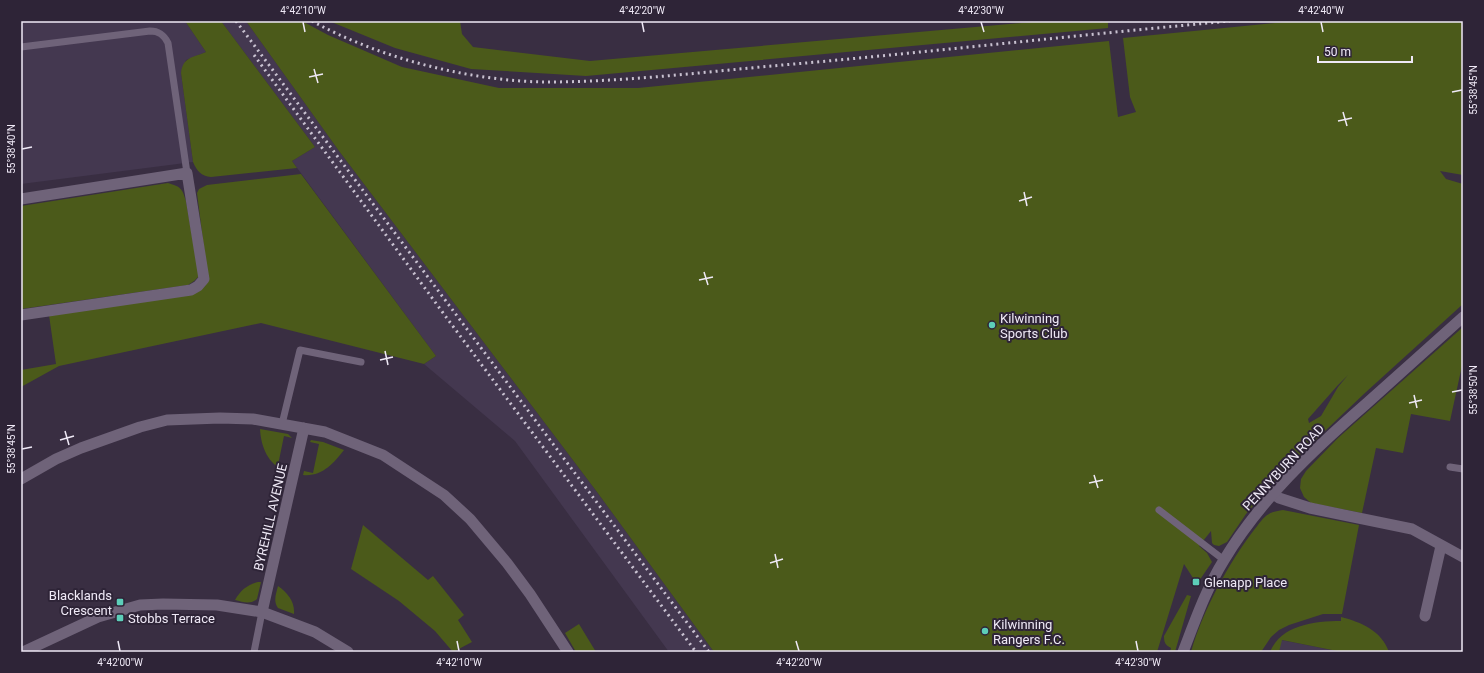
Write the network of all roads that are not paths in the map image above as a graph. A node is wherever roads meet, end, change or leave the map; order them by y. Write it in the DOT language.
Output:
graph roads {
  1 [pos="21,47"];
  2 [pos="187,173"];
  3 [pos="21,199"];
  4 [pos="21,315"];
  5 [pos="1463,316"];
  6 [pos="361,362"];
  7 [pos="282,424"];
  8 [pos="304,428"];
  9 [pos="1450,467"];
  10 [pos="1463,469"];
  11 [pos="21,479"];
  12 [pos="1273,494"];
  13 [pos="1159,510"];
  14 [pos="1441,546"];
  15 [pos="1463,557"];
  16 [pos="1224,560"];
  17 [pos="262,612"];
  18 [pos="1425,616"];
  19 [pos="23,652"];
  20 [pos="254,652"];
  21 [pos="348,652"];
  22 [pos="568,652"];
  23 [pos="1183,652"];
  1 -- 2 [label="lane"];
  2 -- 3 [label="street"];
  2 -- 4 [label="street"];
  5 -- 12 [label="street, PENNYBURN ROAD"];
  6 -- 7 [label="lane"];
  7 -- 8 [label="street"];
  7 -- 11 [label="street"];
  8 -- 17 [label="street, BYREHILL AVENUE"];
  8 -- 22 [label="street"];
  9 -- 10 [label="lane"];
  12 -- 14 [label="street"];
  12 -- 16 [label="street, PENNYBURN ROAD"];
  13 -- 16 [label="lane"];
  14 -- 15 [label="street"];
  14 -- 18 [label="street"];
  16 -- 23 [label="street, PENNYBURN ROAD"];
  17 -- 19 [label="street"];
  17 -- 20 [label="lane"];
  17 -- 21 [label="street"];
}
